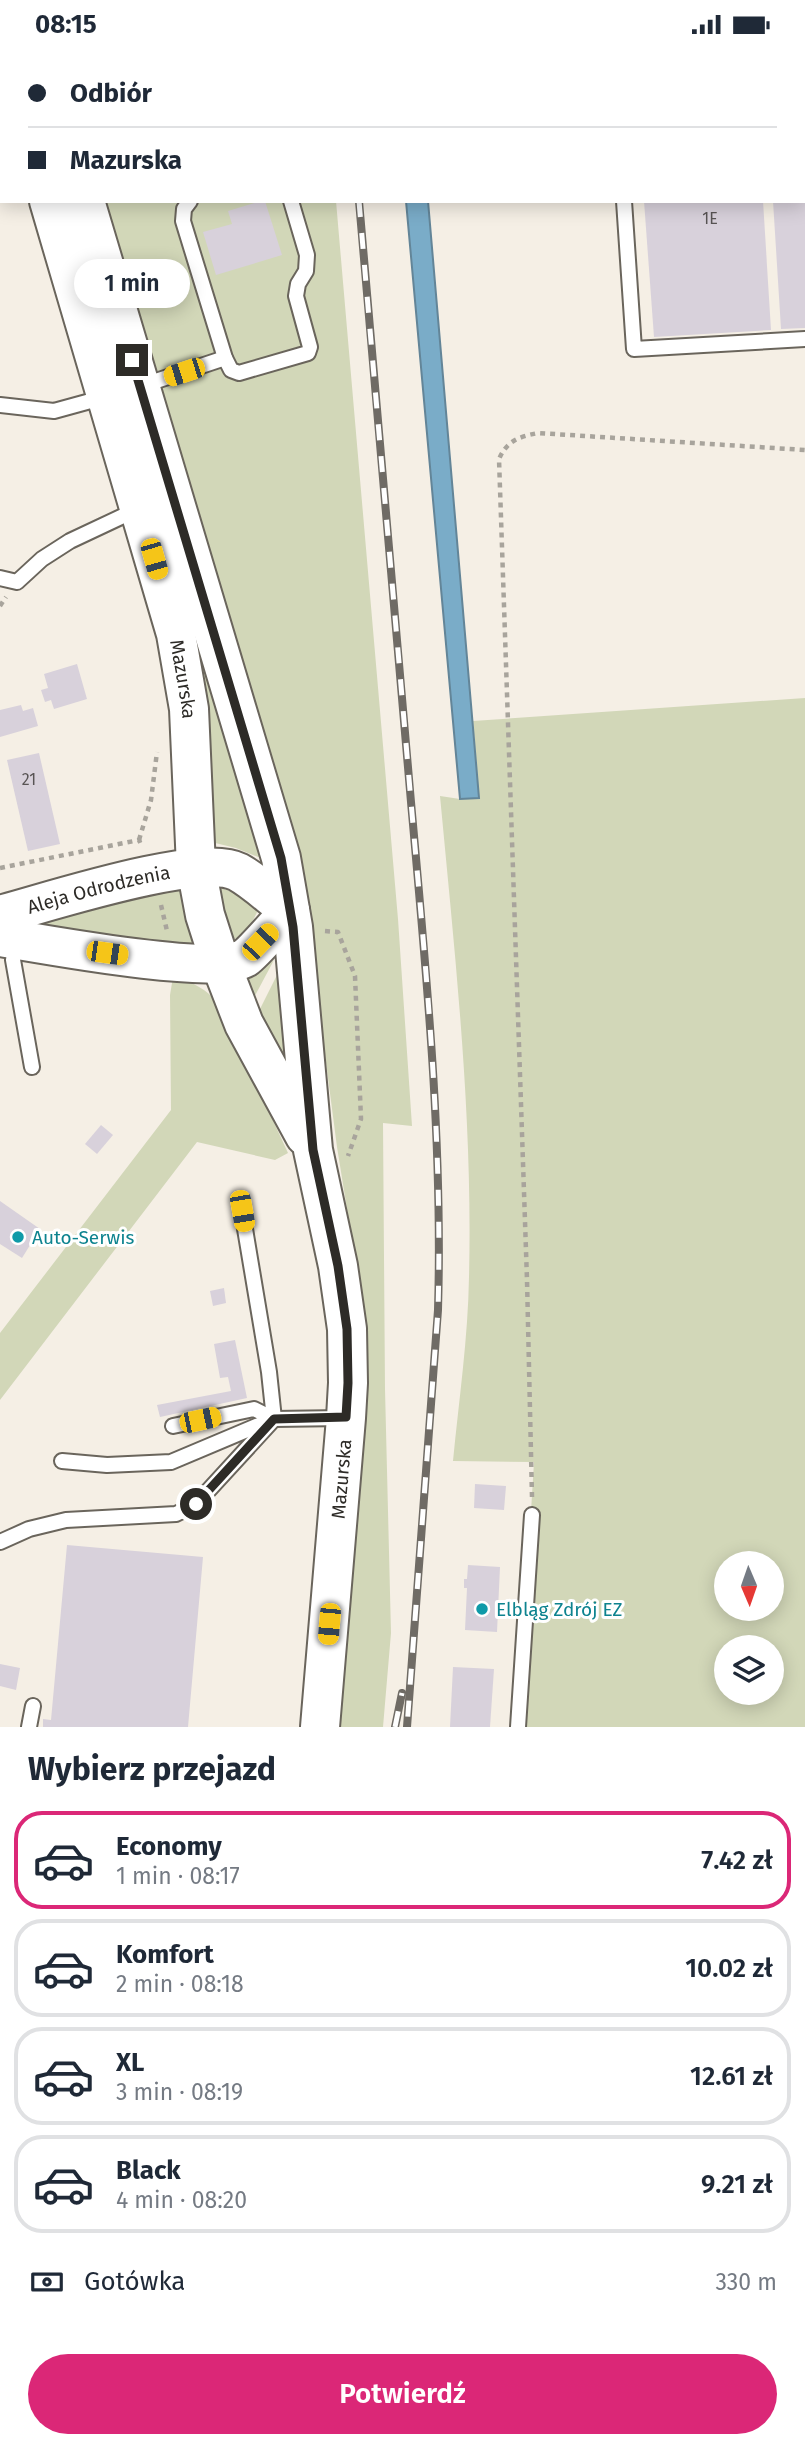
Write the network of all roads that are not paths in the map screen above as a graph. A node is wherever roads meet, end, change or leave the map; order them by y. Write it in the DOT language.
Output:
graph roads {
  1 [pos="50,203"];
  2 [pos="85,203"];
  3 [pos="188,203"];
  4 [pos="291,203"];
  5 [pos="624,203"];
  6 [pos="805,339"];
  7 [pos="225,358"];
  8 [pos="123,392"];
  9 [pos="0,405"];
  10 [pos="140,509"];
  11 [pos="0,578"];
  12 [pos="197,867"];
  13 [pos="291,919"];
  14 [pos="5,931"];
  15 [pos="219,963"];
  16 [pos="33,1067"];
  17 [pos="317,1165"];
  18 [pos="242,1211"];
  19 [pos="346,1417"];
  20 [pos="274,1419"];
  21 [pos="173,1426"];
  22 [pos="62,1461"];
  23 [pos="532,1515"];
  24 [pos="0,1542"];
  25 [pos="33,1706"];
  26 [pos="29,1727"];
  27 [pos="320,1727"];
  28 [pos="517,1727"];
  1 -- 8 [label="main road, Mazurska"];
  2 -- 8 [label="main road, Mazurska"];
  3 -- 7 [label="lane"];
  4 -- 7 [label="lane"];
  5 -- 6 [label="lane"];
  7 -- 8 [label="lane"];
  8 -- 9 [label="lane"];
  8 -- 10 [label="main road, Mazurska"];
  8 -- 13 [label="main road, Mazurska"];
  10 -- 11 [label="lane"];
  10 -- 12 [label="main road, Mazurska"];
  12 -- 13 [label="main road, Aleja Odrodzenia"];
  12 -- 14 [label="main road, Aleja Odrodzenia"];
  12 -- 15 [label="main road, Mazurska"];
  13 -- 15 [label="main road"];
  13 -- 17 [label="main road, Mazurska"];
  14 -- 15 [label="main road, Aleja Odrodzenia"];
  14 -- 16 [label="lane"];
  15 -- 17 [label="main road, Mazurska"];
  17 -- 19 [label="main road, Mazurska"];
  18 -- 20 [label="lane"];
  19 -- 20 [label="lane"];
  19 -- 27 [label="main road, Mazurska"];
  20 -- 21 [label="lane"];
  20 -- 22 [label="lane"];
  20 -- 24 [label="lane"];
  23 -- 28 [label="lane"];
  25 -- 26 [label="lane"];
}
